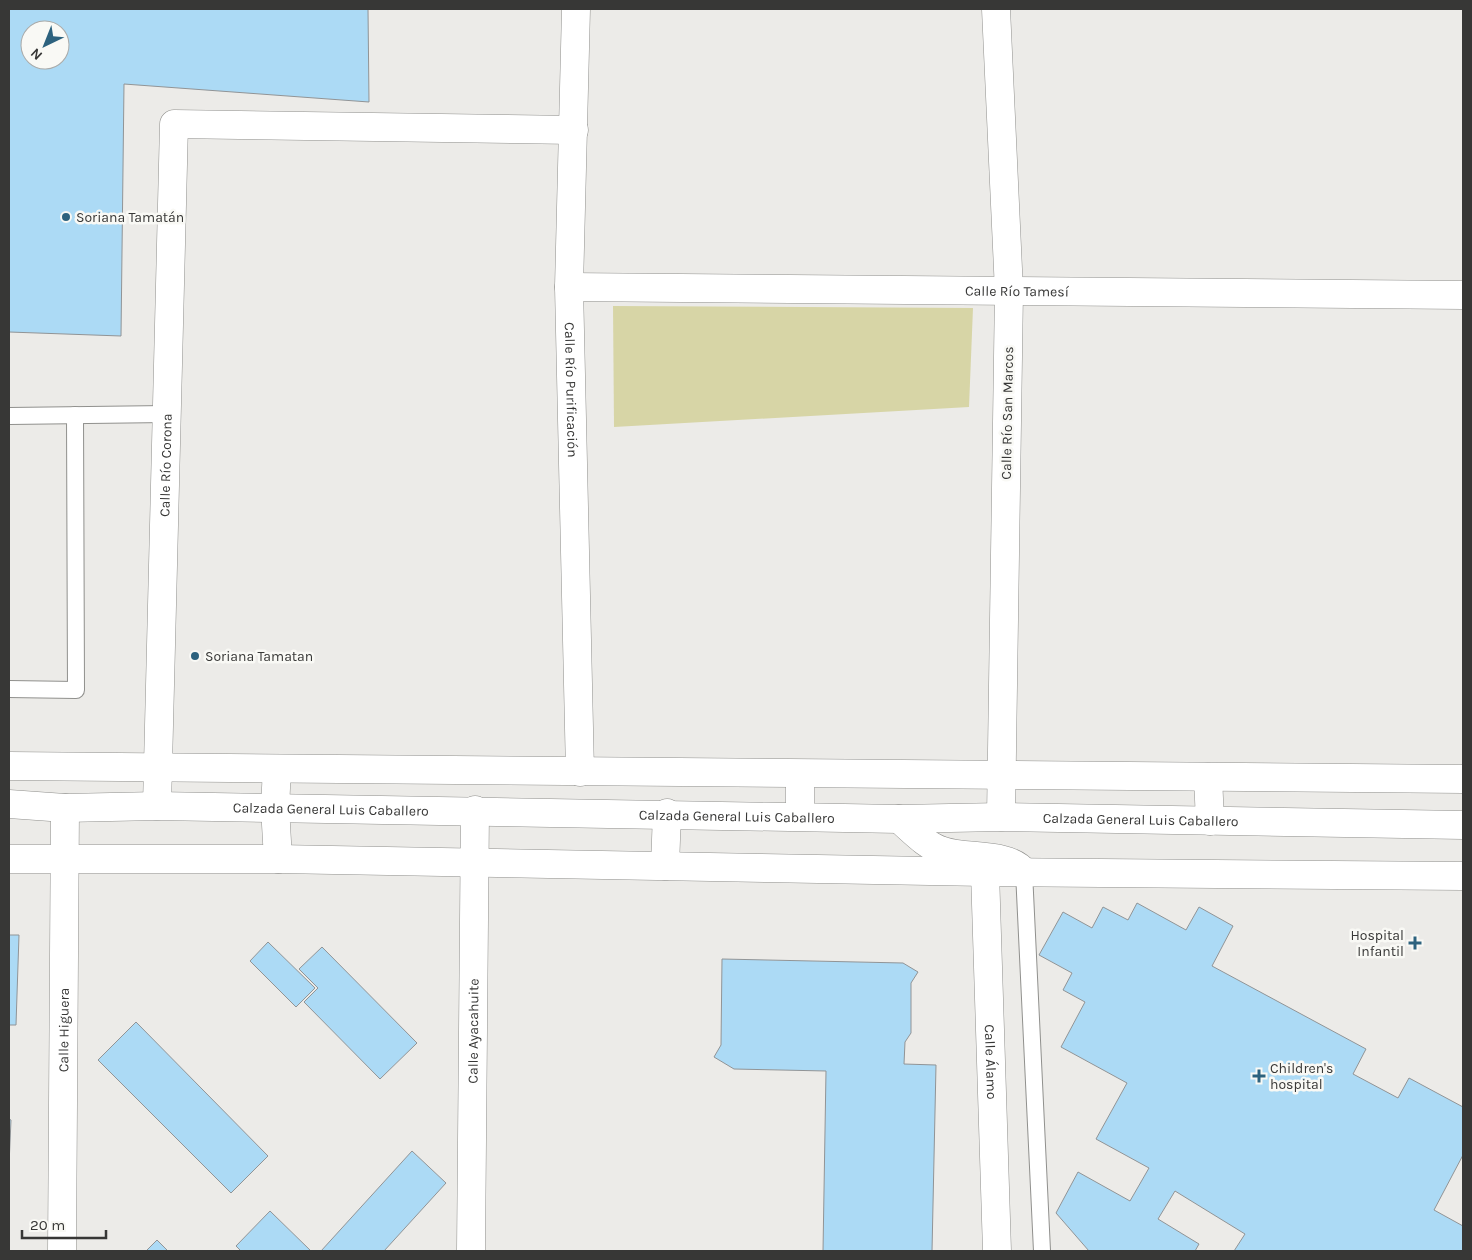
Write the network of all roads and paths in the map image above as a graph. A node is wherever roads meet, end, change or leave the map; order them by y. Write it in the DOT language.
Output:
graph roads {
  1 [pos="576,9"];
  2 [pos="996,9"];
  3 [pos="574,130"];
  4 [pos="569,287"];
  5 [pos="1009,292"];
  6 [pos="1463,295"];
  7 [pos="167,414"];
  8 [pos="74,415"];
  9 [pos="9,416"];
  10 [pos="9,689"];
  11 [pos="9,766"];
  12 [pos="159,768"];
  13 [pos="277,769"];
  14 [pos="580,772"];
  15 [pos="800,774"];
  16 [pos="1001,775"];
  17 [pos="1208,777"];
  18 [pos="1463,779"];
  19 [pos="9,804"];
  20 [pos="157,806"];
  21 [pos="275,807"];
  22 [pos="65,808"];
  23 [pos="475,810"];
  24 [pos="667,813"];
  25 [pos="800,816"];
  26 [pos="1001,816"];
  27 [pos="899,819"];
  28 [pos="1210,821"];
  29 [pos="1463,826"];
  30 [pos="9,859"];
  31 [pos="278,859"];
  32 [pos="64,861"];
  33 [pos="475,863"];
  34 [pos="665,866"];
  35 [pos="985,872"];
  36 [pos="1024,872"];
  37 [pos="1463,876"];
  38 [pos="62,1251"];
  39 [pos="470,1251"];
  40 [pos="997,1251"];
  41 [pos="1042,1251"];
  1 -- 3 [label="street, Calle Río Purificación"];
  2 -- 5 [label="street, Calle Río San Marcos"];
  3 -- 4 [label="street, Calle Río Purificación"];
  3 -- 7 [label="street, Calle Río Corona"];
  4 -- 5 [label="street, Calle Río Tamesí"];
  4 -- 14 [label="street, Calle Río Purificación"];
  5 -- 6 [label="street, Calle Río Tamesí"];
  5 -- 16 [label="street, Calle Río San Marcos"];
  7 -- 8 [label="lane"];
  7 -- 12 [label="street, Calle Río Corona"];
  8 -- 9 [label="lane"];
  8 -- 10 [label="lane"];
  11 -- 12 [label="street"];
  12 -- 13 [label="street"];
  12 -- 20 [label="street, Calle Río Corona"];
  13 -- 14 [label="street"];
  13 -- 21 [label="street"];
  14 -- 15 [label="street"];
  15 -- 16 [label="street"];
  15 -- 25 [label="street"];
  16 -- 17 [label="street"];
  16 -- 26 [label="street, Calle Río San Marcos"];
  17 -- 18 [label="street"];
  17 -- 28 [label="street"];
  19 -- 22 [label="street, Calzada General Luis Caballero"];
  20 -- 21 [label="street, Calzada General Luis Caballero"];
  20 -- 22 [label="street, Calzada General Luis Caballero"];
  21 -- 23 [label="street, Calzada General Luis Caballero"];
  21 -- 31 [label="street"];
  22 -- 32 [label="street, Calle Higuera"];
  23 -- 24 [label="street, Calzada General Luis Caballero"];
  23 -- 33 [label="street, Calle Ayacahuite"];
  24 -- 25 [label="street, Calzada General Luis Caballero"];
  24 -- 34 [label="street"];
  25 -- 27 [label="street, Calzada General Luis Caballero"];
  26 -- 27 [label="street, Calzada General Luis Caballero"];
  26 -- 28 [label="street, Calzada General Luis Caballero"];
  27 -- 36 [label="street"];
  28 -- 29 [label="street, Calzada General Luis Caballero"];
  30 -- 32 [label="street"];
  31 -- 32 [label="street"];
  31 -- 33 [label="street"];
  32 -- 38 [label="street, Calle Higuera"];
  33 -- 34 [label="street"];
  33 -- 39 [label="street, Calle Ayacahuite"];
  34 -- 35 [label="street"];
  35 -- 36 [label="street"];
  35 -- 40 [label="street, Calle Álamo"];
  36 -- 37 [label="street"];
  36 -- 41 [label="lane"];
}
